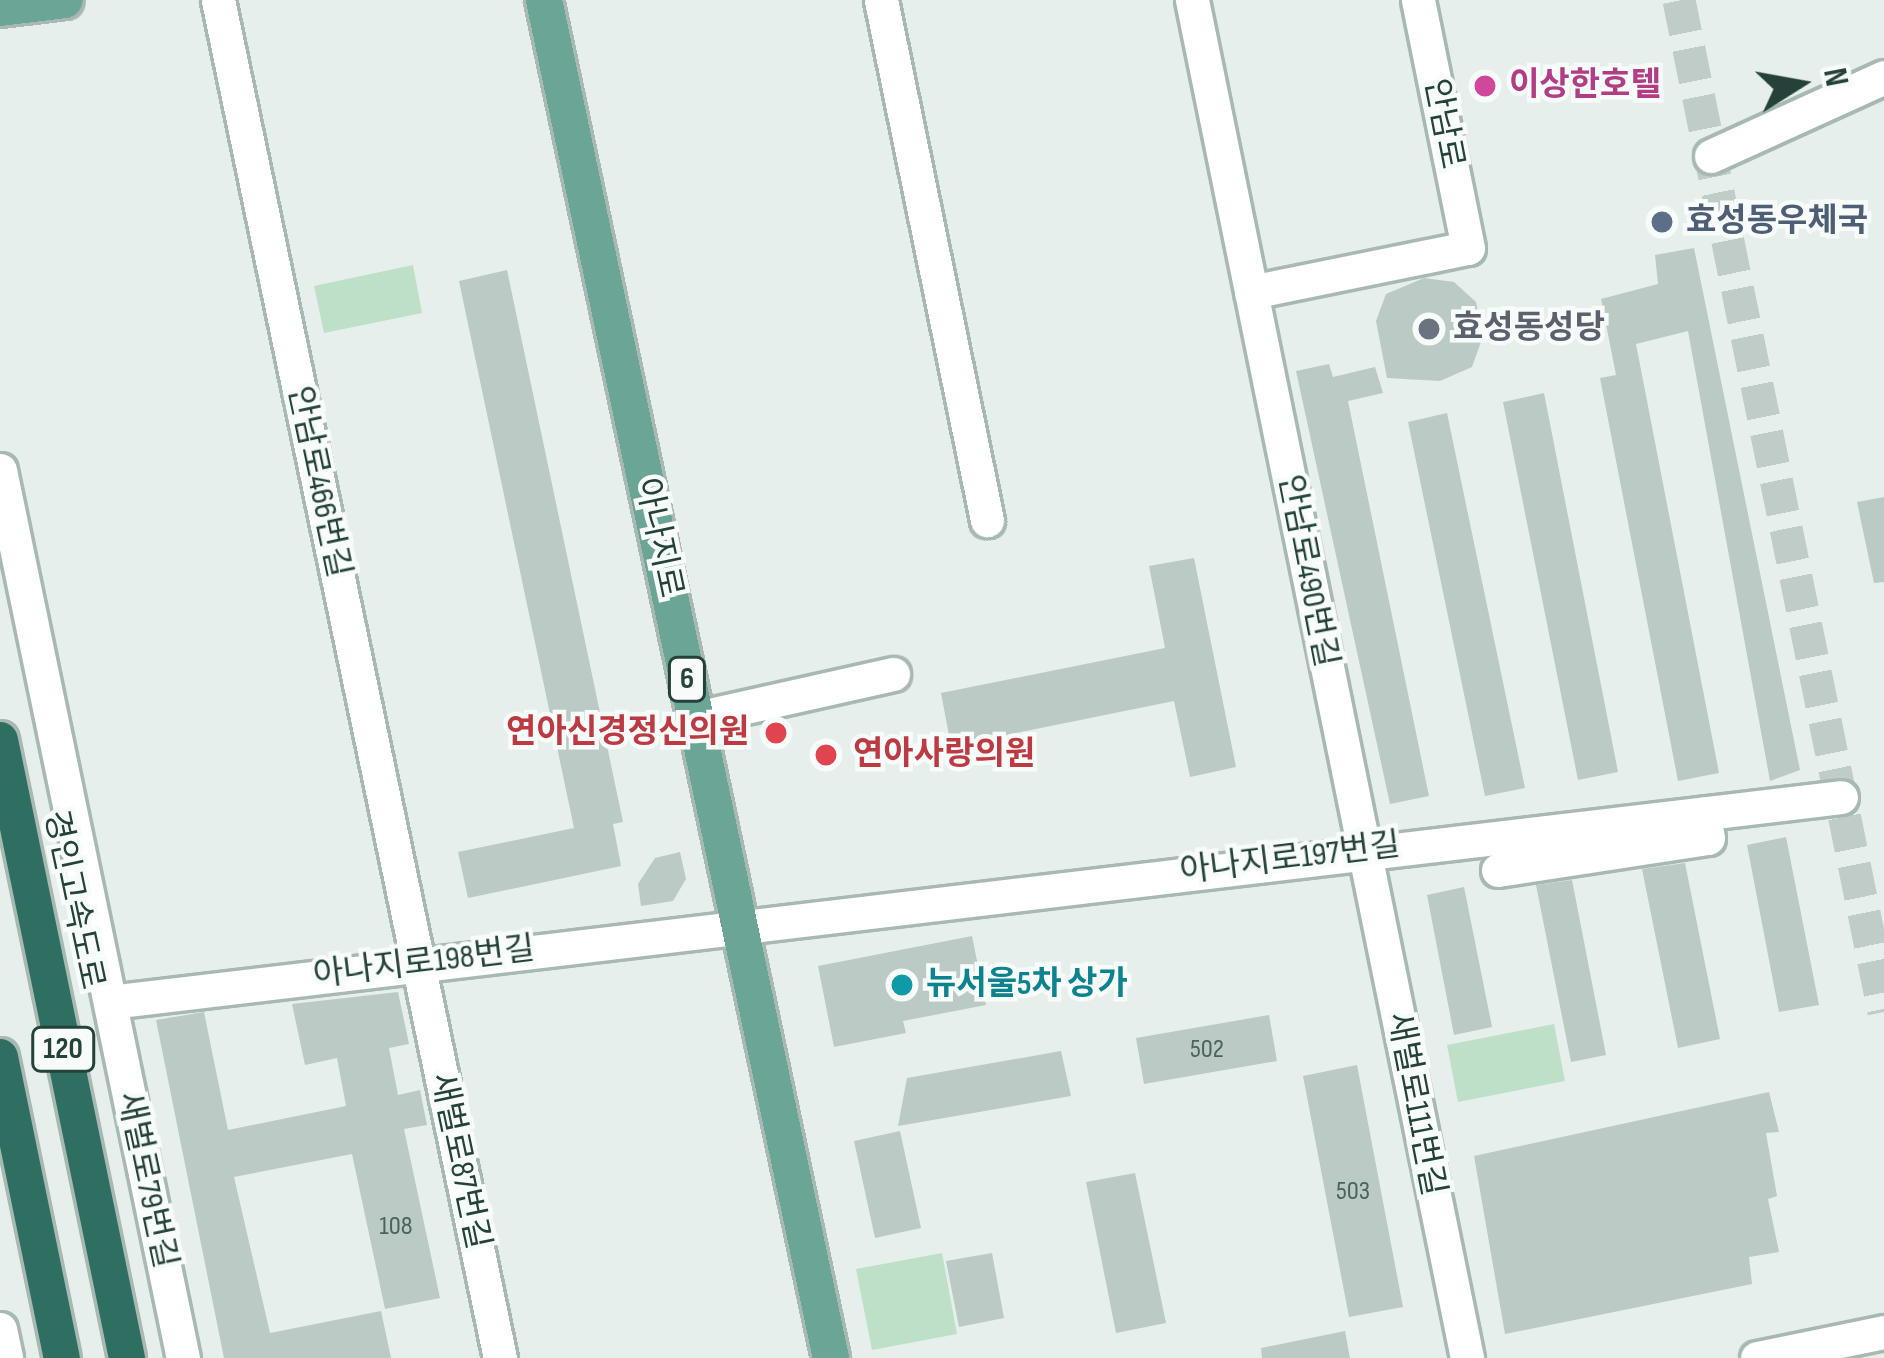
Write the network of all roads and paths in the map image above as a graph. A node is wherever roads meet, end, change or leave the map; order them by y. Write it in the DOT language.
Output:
graph roads {
  1 [pos="65,0"];
  2 [pos="218,0"];
  3 [pos="544,0"];
  4 [pos="881,0"];
  5 [pos="1192,0"];
  6 [pos="1418,0"];
  7 [pos="0,8"];
  8 [pos="1884,77"];
  9 [pos="1711,156"];
  10 [pos="1251,292"];
  11 [pos="0,470"];
  12 [pos="987,520"];
  13 [pos="893,674"];
  14 [pos="696,718"];
  15 [pos="0,740"];
  16 [pos="1840,797"];
  17 [pos="1702,812"];
  18 [pos="1364,850"];
  19 [pos="1498,870"];
  20 [pos="739,925"];
  21 [pos="418,964"];
  22 [pos="110,1002"];
  23 [pos="0,1057"];
  24 [pos="0,1328"];
  25 [pos="1884,1332"];
  26 [pos="6,1358"];
  27 [pos="62,1358"];
  28 [pos="127,1358"];
  29 [pos="183,1358"];
  30 [pos="500,1358"];
  31 [pos="830,1358"];
  32 [pos="1467,1358"];
  33 [pos="1757,1358"];
  1 -- 7 [label="main road"];
  2 -- 21 [label="street, 안남로466번길"];
  3 -- 14 [label="main road, 아나지로 / 6"];
  4 -- 12 [label="street"];
  5 -- 10 [label="street, 안남로490번길"];
  6 -- 10 [label="street, 안남로"];
  8 -- 9 [label="street"];
  10 -- 18 [label="street, 안남로490번길"];
  11 -- 22 [label="street, 새벌로79번길"];
  13 -- 14 [label="street"];
  14 -- 20 [label="main road, 아나지로 / 6"];
  15 -- 28 [label="highway, 경인고속도로 / 120"];
  16 -- 17 [label="street, 아나지로197번길"];
  17 -- 18 [label="street, 아나지로197번길"];
  17 -- 19 [label="street"];
  18 -- 20 [label="street, 아나지로197번길"];
  18 -- 32 [label="street, 새벌로111번길"];
  20 -- 21 [label="street, 아나지로198번길"];
  20 -- 31 [label="main road, 아나지로 / 6"];
  21 -- 22 [label="street, 아나지로198번길"];
  21 -- 30 [label="street, 새벌로87번길"];
  22 -- 29 [label="street, 새벌로79번길"];
  23 -- 27 [label="highway, 120"];
  24 -- 26 [label="street"];
  25 -- 33 [label="street"];
}
